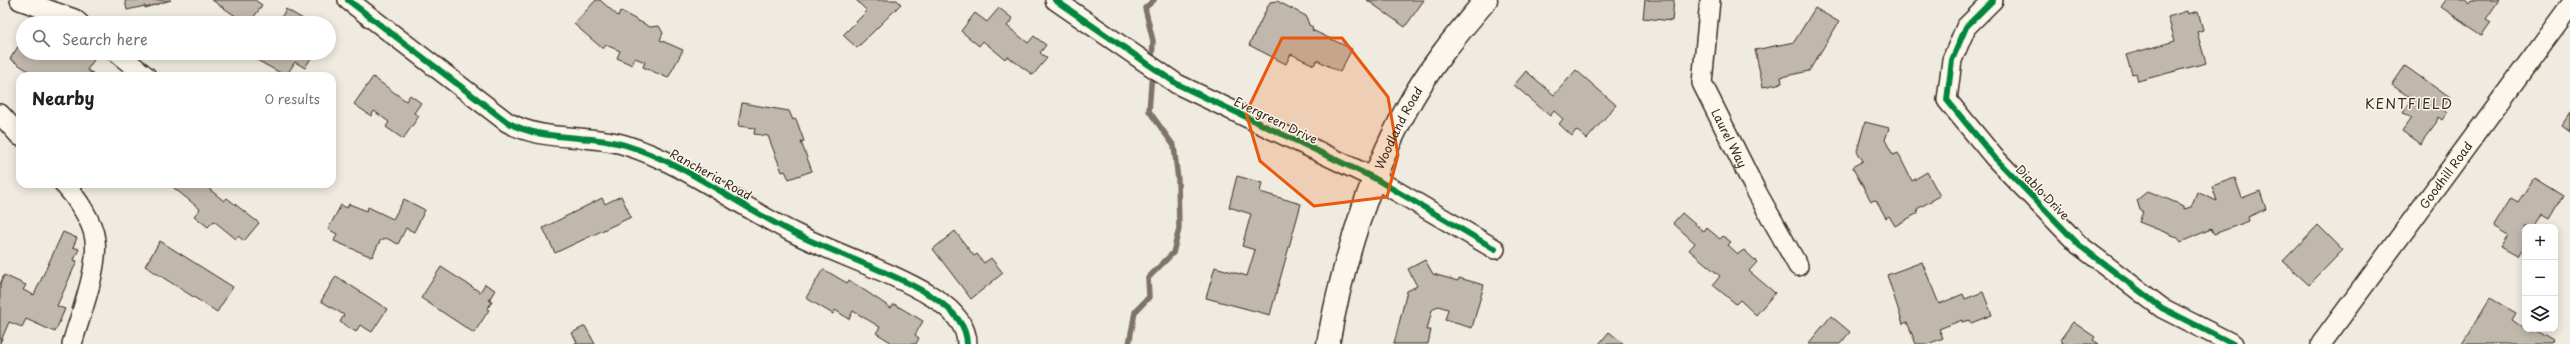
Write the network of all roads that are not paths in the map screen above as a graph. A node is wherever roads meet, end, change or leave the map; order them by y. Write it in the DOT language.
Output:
graph roads {
  1 [pos="20,0"];
  2 [pos="348,0"];
  3 [pos="1055,0"];
  4 [pos="1486,0"];
  5 [pos="1710,0"];
  6 [pos="1993,0"];
  7 [pos="2570,6"];
  8 [pos="65,16"];
  9 [pos="126,60"];
  10 [pos="141,72"];
  11 [pos="0,114"];
  12 [pos="16,132"];
  13 [pos="1374,178"];
  14 [pos="68,188"];
  15 [pos="1495,249"];
  16 [pos="1798,266"];
  17 [pos="72,344"];
  18 [pos="967,344"];
  19 [pos="1328,344"];
  20 [pos="2233,344"];
  21 [pos="2321,344"];
  1 -- 8 [label="street"];
  2 -- 18 [label="street, Rancheria Road"];
  3 -- 13 [label="street, Evergreen Drive"];
  4 -- 13 [label="street, Woodland Road"];
  5 -- 16 [label="street, Laurel Way"];
  6 -- 20 [label="street, Diablo Drive"];
  7 -- 21 [label="street, Goodhill Road"];
  9 -- 10 [label="street"];
  11 -- 12 [label="street"];
  13 -- 15 [label="street, Evergreen Drive"];
  13 -- 19 [label="street, Woodland Road"];
  14 -- 17 [label="street"];
}
